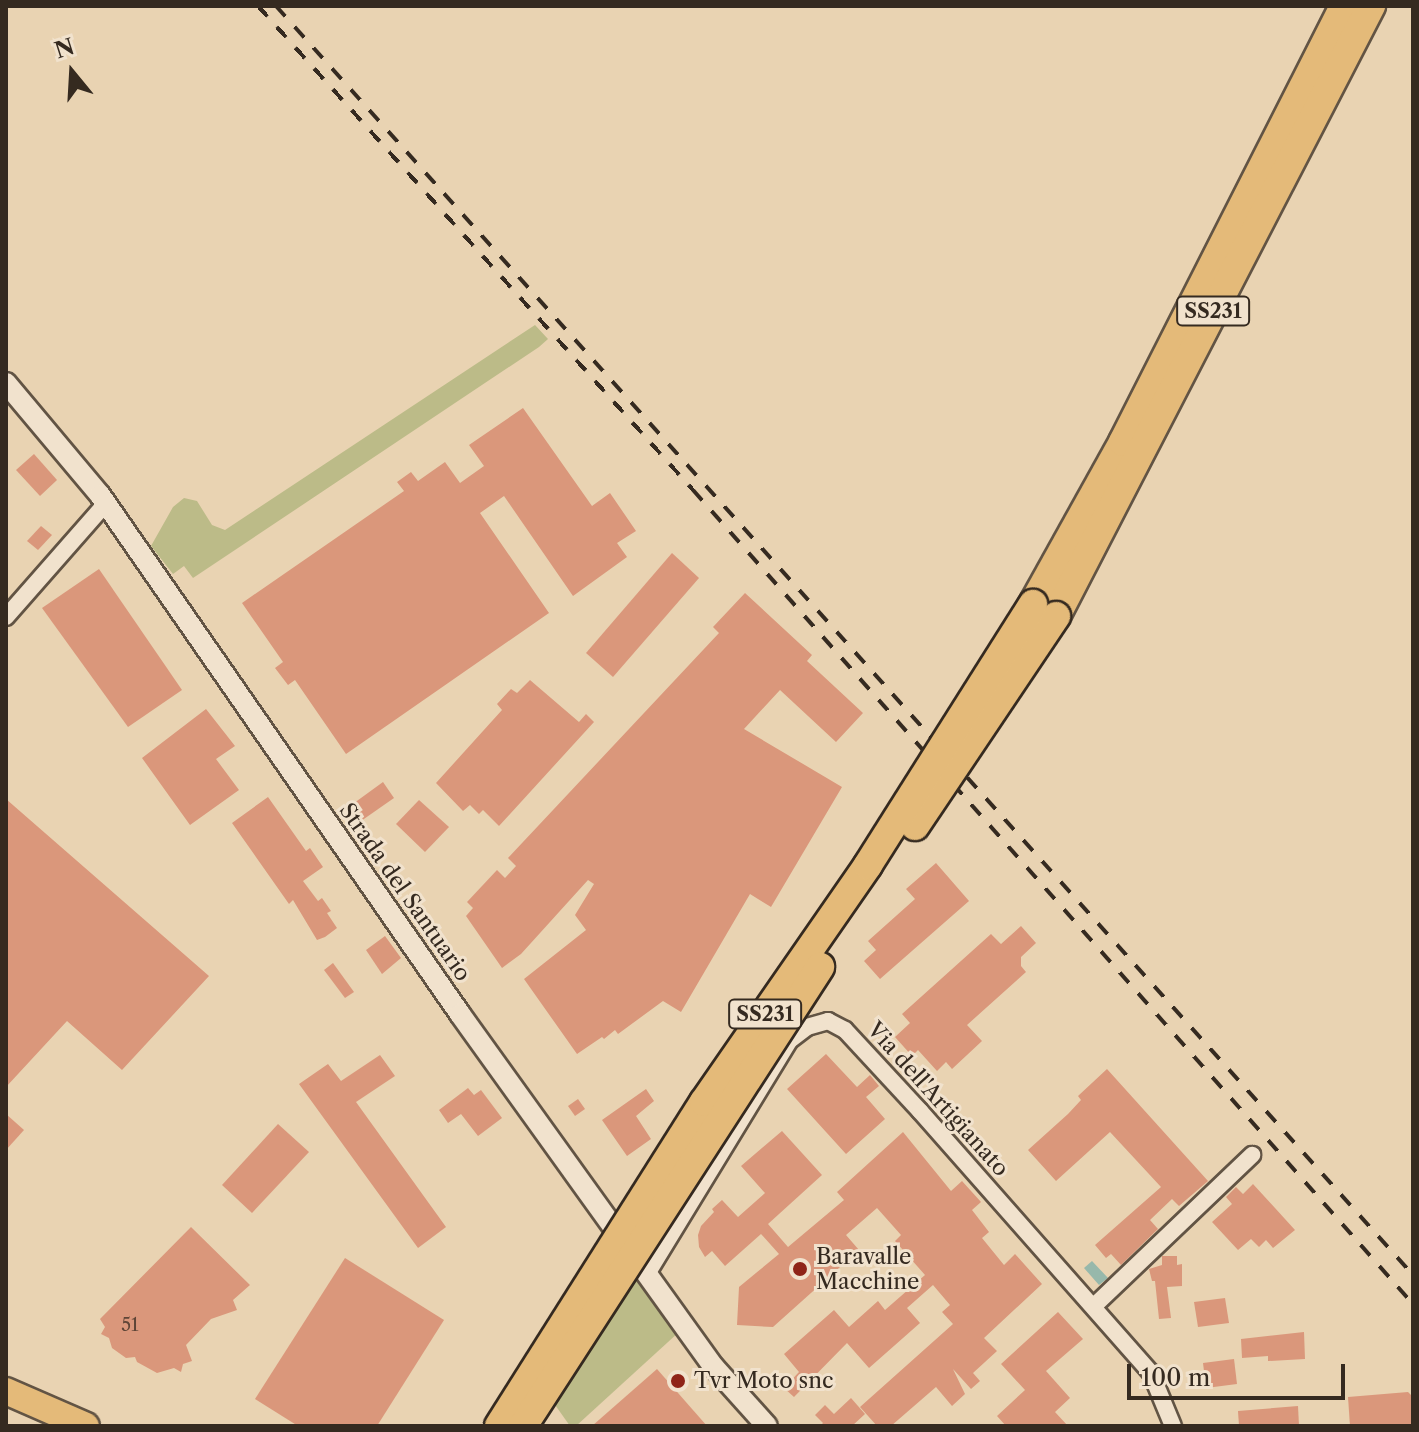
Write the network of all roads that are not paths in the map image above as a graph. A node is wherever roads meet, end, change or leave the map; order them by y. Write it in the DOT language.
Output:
graph roads {
  1 [pos="1344,6"];
  2 [pos="1371,6"];
  3 [pos="6,383"];
  4 [pos="106,503"];
  5 [pos="1045,610"];
  6 [pos="6,617"];
  7 [pos="1252,1155"];
  8 [pos="647,1274"];
  9 [pos="1094,1306"];
  10 [pos="6,1391"];
  11 [pos="86,1426"];
  12 [pos="499,1426"];
  13 [pos="523,1426"];
  14 [pos="767,1426"];
  15 [pos="1173,1426"];
  1 -- 5 [label="highway, SS231"];
  2 -- 5 [label="highway, SS231"];
  3 -- 4 [label="street, Strada del Santuario"];
  4 -- 6 [label="street"];
  4 -- 8 [label="street, Strada del Santuario"];
  5 -- 12 [label="highway, SS231, bridge"];
  5 -- 13 [label="highway, SS231, bridge"];
  7 -- 9 [label="street"];
  8 -- 9 [label="street, Via dell'Artigianato"];
  8 -- 14 [label="street, Strada del Santuario"];
  9 -- 15 [label="street, Via dell'Artigianato"];
  10 -- 11 [label="main road"];
}
